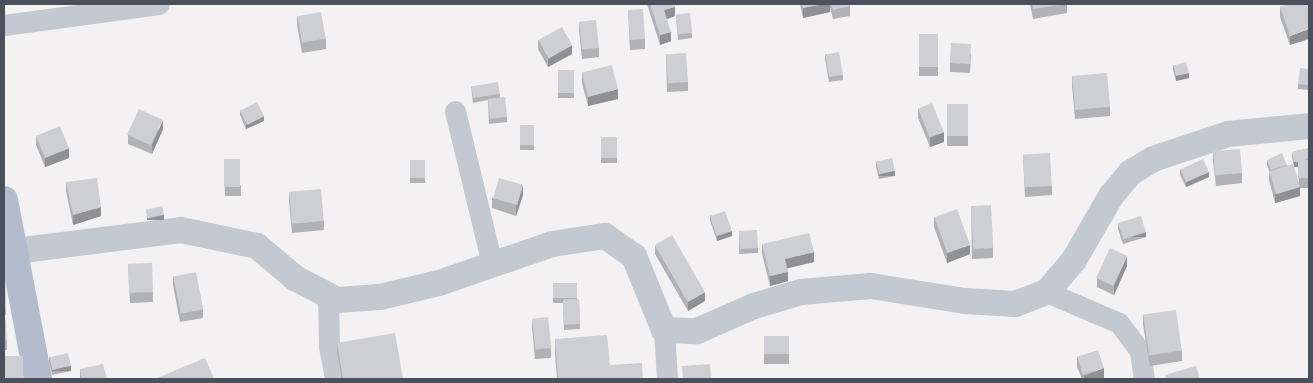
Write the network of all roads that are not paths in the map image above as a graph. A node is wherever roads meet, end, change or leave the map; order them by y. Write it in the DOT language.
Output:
graph roads {
  1 [pos="158,4"];
  2 [pos="4,24"];
  3 [pos="455,111"];
  4 [pos="1309,126"];
  5 [pos="4,200"];
  6 [pos="15,251"];
  7 [pos="492,264"];
  8 [pos="1047,292"];
  9 [pos="328,295"];
  10 [pos="664,330"];
  11 [pos="38,379"];
  12 [pos="335,379"];
  13 [pos="667,379"];
  14 [pos="1144,379"];
  1 -- 2 [label="street"];
  3 -- 7 [label="street"];
  4 -- 8 [label="street"];
  5 -- 6 [label="main road"];
  6 -- 9 [label="street"];
  6 -- 11 [label="main road"];
  7 -- 9 [label="street"];
  7 -- 10 [label="street"];
  8 -- 10 [label="street"];
  8 -- 14 [label="street"];
  9 -- 12 [label="street"];
  10 -- 13 [label="street"];
}
